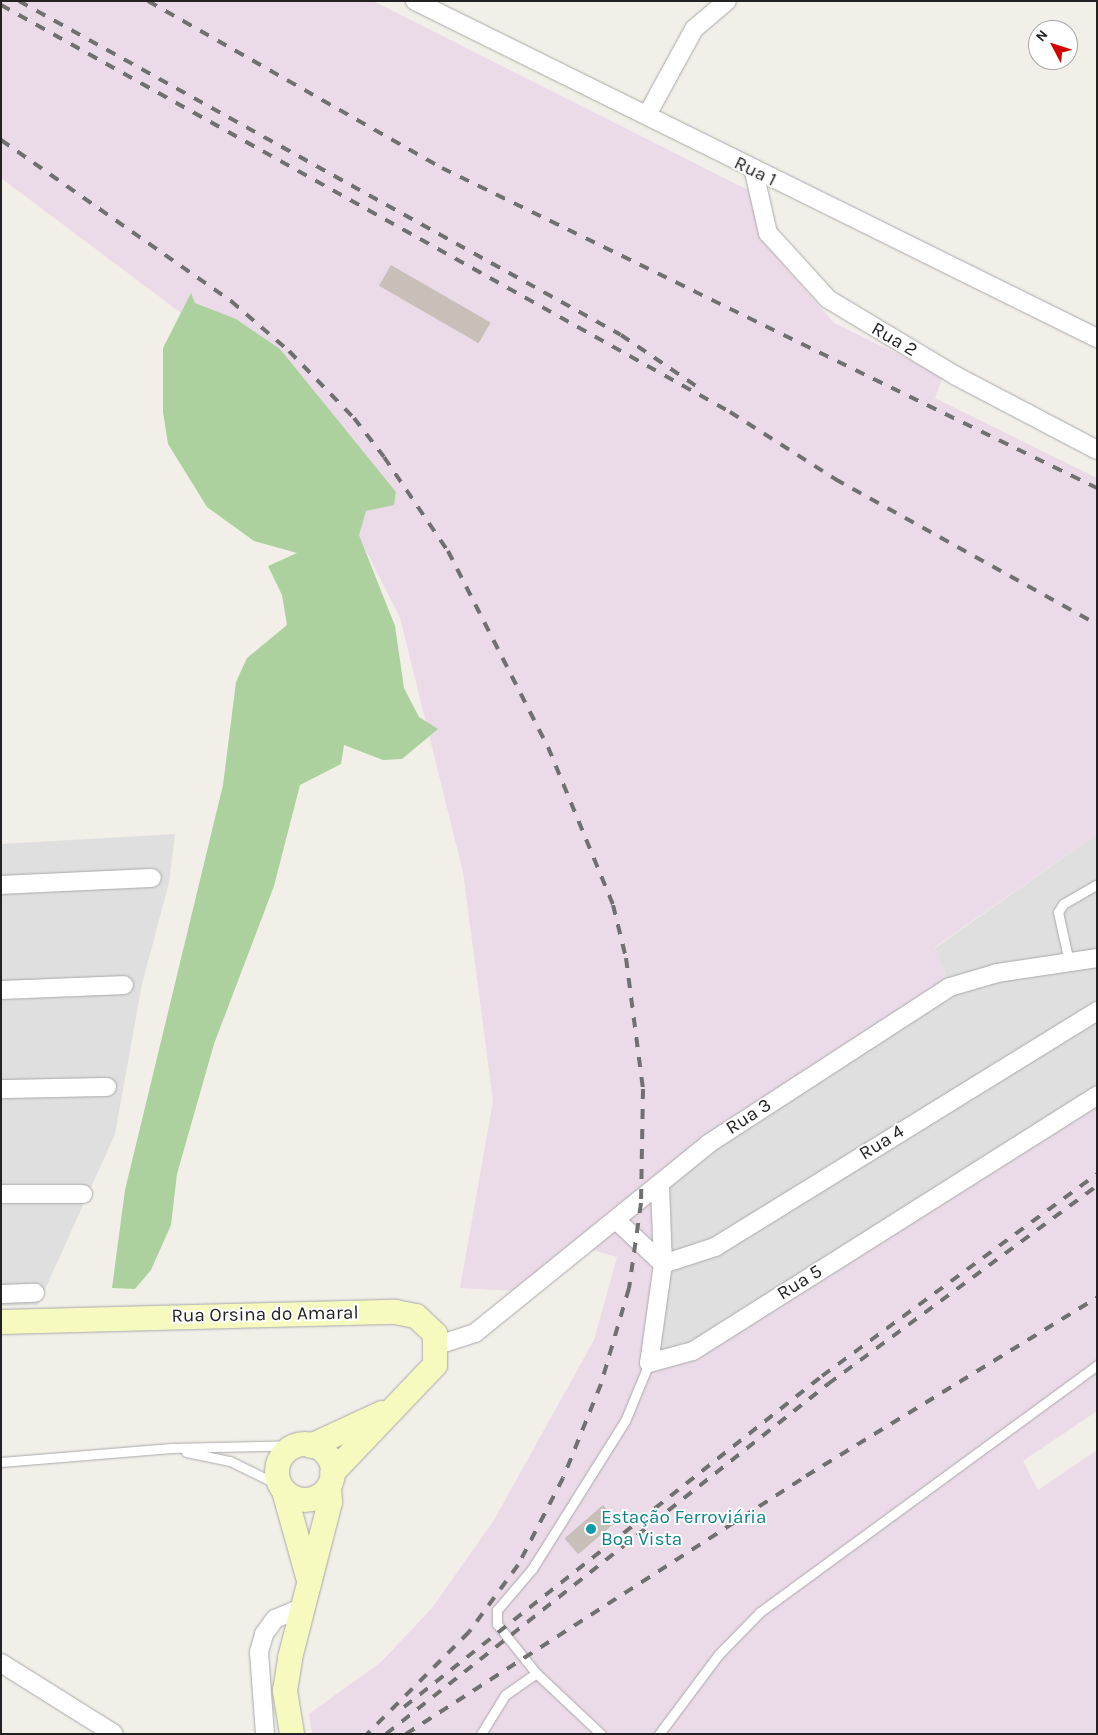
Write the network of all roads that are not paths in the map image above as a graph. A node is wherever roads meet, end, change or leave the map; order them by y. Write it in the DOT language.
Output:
graph roads {
  1 [pos="415,1"];
  2 [pos="727,1"];
  3 [pos="647,115"];
  4 [pos="754,172"];
  5 [pos="1097,338"];
  6 [pos="1097,450"];
  7 [pos="152,878"];
  8 [pos="1097,884"];
  9 [pos="1,885"];
  10 [pos="1097,958"];
  11 [pos="1069,962"];
  12 [pos="124,985"];
  13 [pos="1,990"];
  14 [pos="1097,1012"];
  15 [pos="107,1087"];
  16 [pos="1,1089"];
  17 [pos="1097,1096"];
  18 [pos="660,1186"];
  19 [pos="1,1194"];
  20 [pos="83,1194"];
  21 [pos="616,1220"];
  22 [pos="662,1264"];
  23 [pos="35,1293"];
  24 [pos="1,1294"];
  25 [pos="1,1322"];
  26 [pos="438,1345"];
  27 [pos="649,1363"];
  28 [pos="1097,1365"];
  29 [pos="396,1404"];
  30 [pos="308,1445"];
  31 [pos="171,1448"];
  32 [pos="1,1462"];
  33 [pos="330,1480"];
  34 [pos="282,1488"];
  35 [pos="309,1579"];
  36 [pos="301,1608"];
  37 [pos="1,1663"];
  38 [pos="536,1673"];
  39 [pos="114,1734"];
  40 [pos="265,1734"];
  41 [pos="292,1734"];
  42 [pos="481,1734"];
  43 [pos="601,1734"];
  44 [pos="659,1734"];
  1 -- 3 [label="street, Rua 1"];
  2 -- 3 [label="street"];
  3 -- 4 [label="street, Rua 1"];
  4 -- 5 [label="street, Rua 1"];
  4 -- 6 [label="street, Rua 2"];
  7 -- 9 [label="street"];
  8 -- 11 [label="lane"];
  10 -- 11 [label="street, Rua 3"];
  11 -- 18 [label="street, Rua 3"];
  12 -- 13 [label="street"];
  14 -- 22 [label="street, Rua 4"];
  15 -- 16 [label="street"];
  17 -- 27 [label="street, Rua 5"];
  18 -- 21 [label="street, Rua 3"];
  18 -- 22 [label="street"];
  19 -- 20 [label="street"];
  21 -- 22 [label="street"];
  21 -- 26 [label="street, Rua 3"];
  22 -- 27 [label="street"];
  23 -- 24 [label="street"];
  25 -- 26 [label="street, Rua Orsina do Amaral"];
  26 -- 29 [label="street"];
  27 -- 38 [label="lane"];
  28 -- 44 [label="lane"];
  29 -- 30 [label="street"];
  29 -- 33 [label="street"];
  30 -- 31 [label="lane"];
  30 -- 33 [label="street"];
  30 -- 34 [label="street"];
  31 -- 32 [label="lane"];
  31 -- 34 [label="lane"];
  33 -- 34 [label="street"];
  33 -- 35 [label="street"];
  34 -- 35 [label="street"];
  35 -- 36 [label="street"];
  36 -- 40 [label="street"];
  36 -- 41 [label="street"];
  37 -- 39 [label="street"];
  38 -- 42 [label="lane"];
  38 -- 43 [label="lane"];
}
